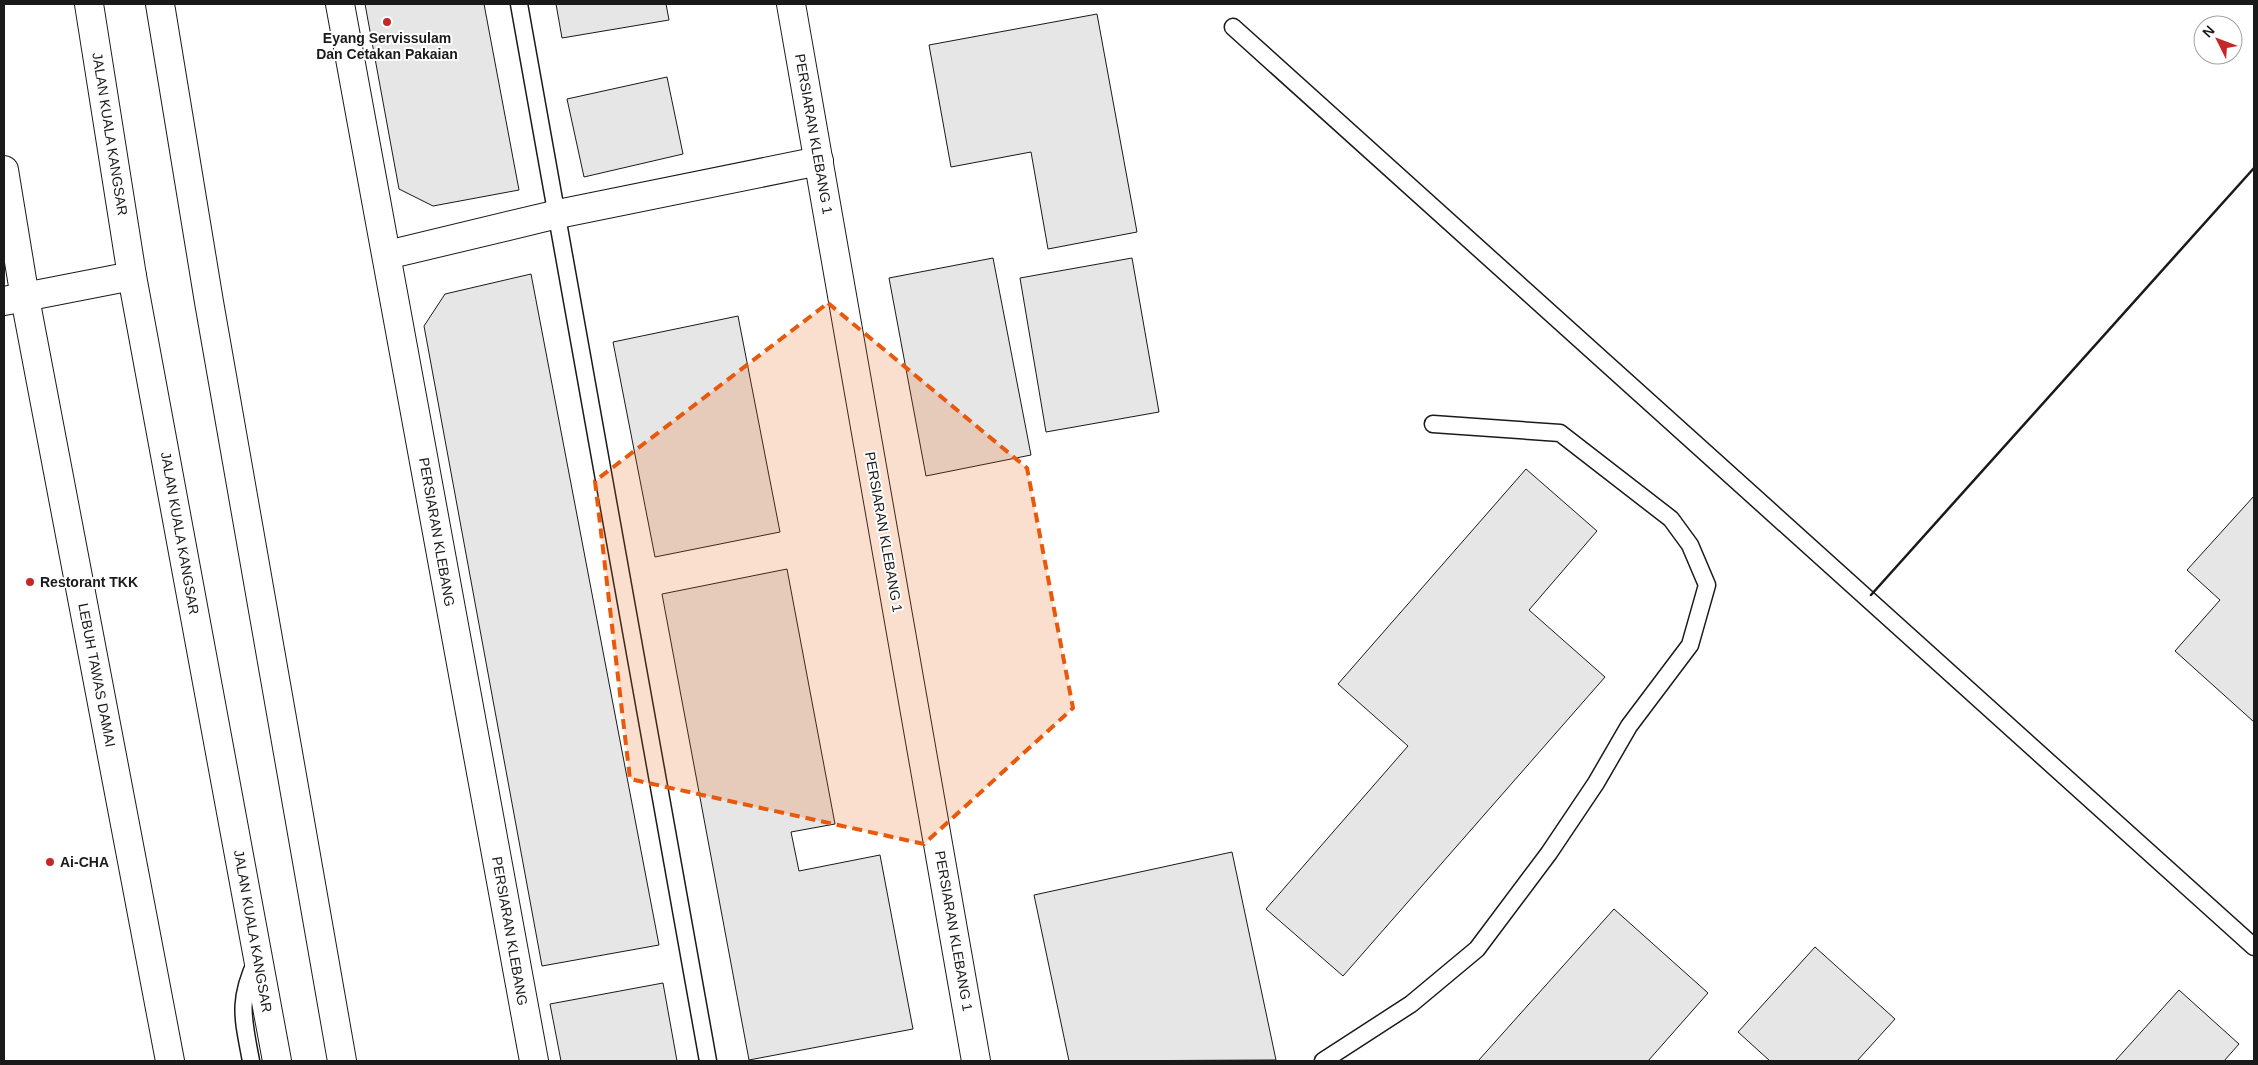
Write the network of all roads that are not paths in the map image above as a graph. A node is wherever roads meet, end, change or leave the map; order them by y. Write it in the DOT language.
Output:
graph roads {
  1 [pos="90,4"];
  2 [pos="160,4"];
  3 [pos="340,4"];
  4 [pos="519,4"];
  5 [pos="791,4"];
  6 [pos="1233,27"];
  7 [pos="819,162"];
  8 [pos="4,170"];
  9 [pos="558,214"];
  10 [pos="387,255"];
  11 [pos="132,276"];
  12 [pos="14,300"];
  13 [pos="1433,424"];
  14 [pos="2254,947"];
  15 [pos="258,957"];
  16 [pos="170,1061"];
  17 [pos="251,1061"];
  18 [pos="277,1061"];
  19 [pos="342,1061"];
  20 [pos="534,1061"];
  21 [pos="708,1061"];
  22 [pos="976,1061"];
  23 [pos="1323,1061"];
  1 -- 11 [label="main road, JALAN KUALA KANGSAR"];
  2 -- 19 [label="main road"];
  3 -- 10 [label="main road, PERSIARAN KLEBANG"];
  4 -- 9 [label="lane"];
  5 -- 7 [label="main road, PERSIARAN KLEBANG 1"];
  6 -- 14 [label="lane"];
  7 -- 9 [label="main road"];
  7 -- 22 [label="main road, PERSIARAN KLEBANG 1"];
  8 -- 12 [label="main road, LEBUH TAWAS DAMAI"];
  9 -- 10 [label="main road"];
  9 -- 21 [label="lane"];
  10 -- 20 [label="main road, PERSIARAN KLEBANG"];
  11 -- 12 [label="main road"];
  11 -- 15 [label="main road, JALAN KUALA KANGSAR"];
  12 -- 16 [label="main road, LEBUH TAWAS DAMAI"];
  13 -- 23 [label="lane"];
  15 -- 17 [label="lane"];
  15 -- 18 [label="main road, JALAN KUALA KANGSAR"];
}
